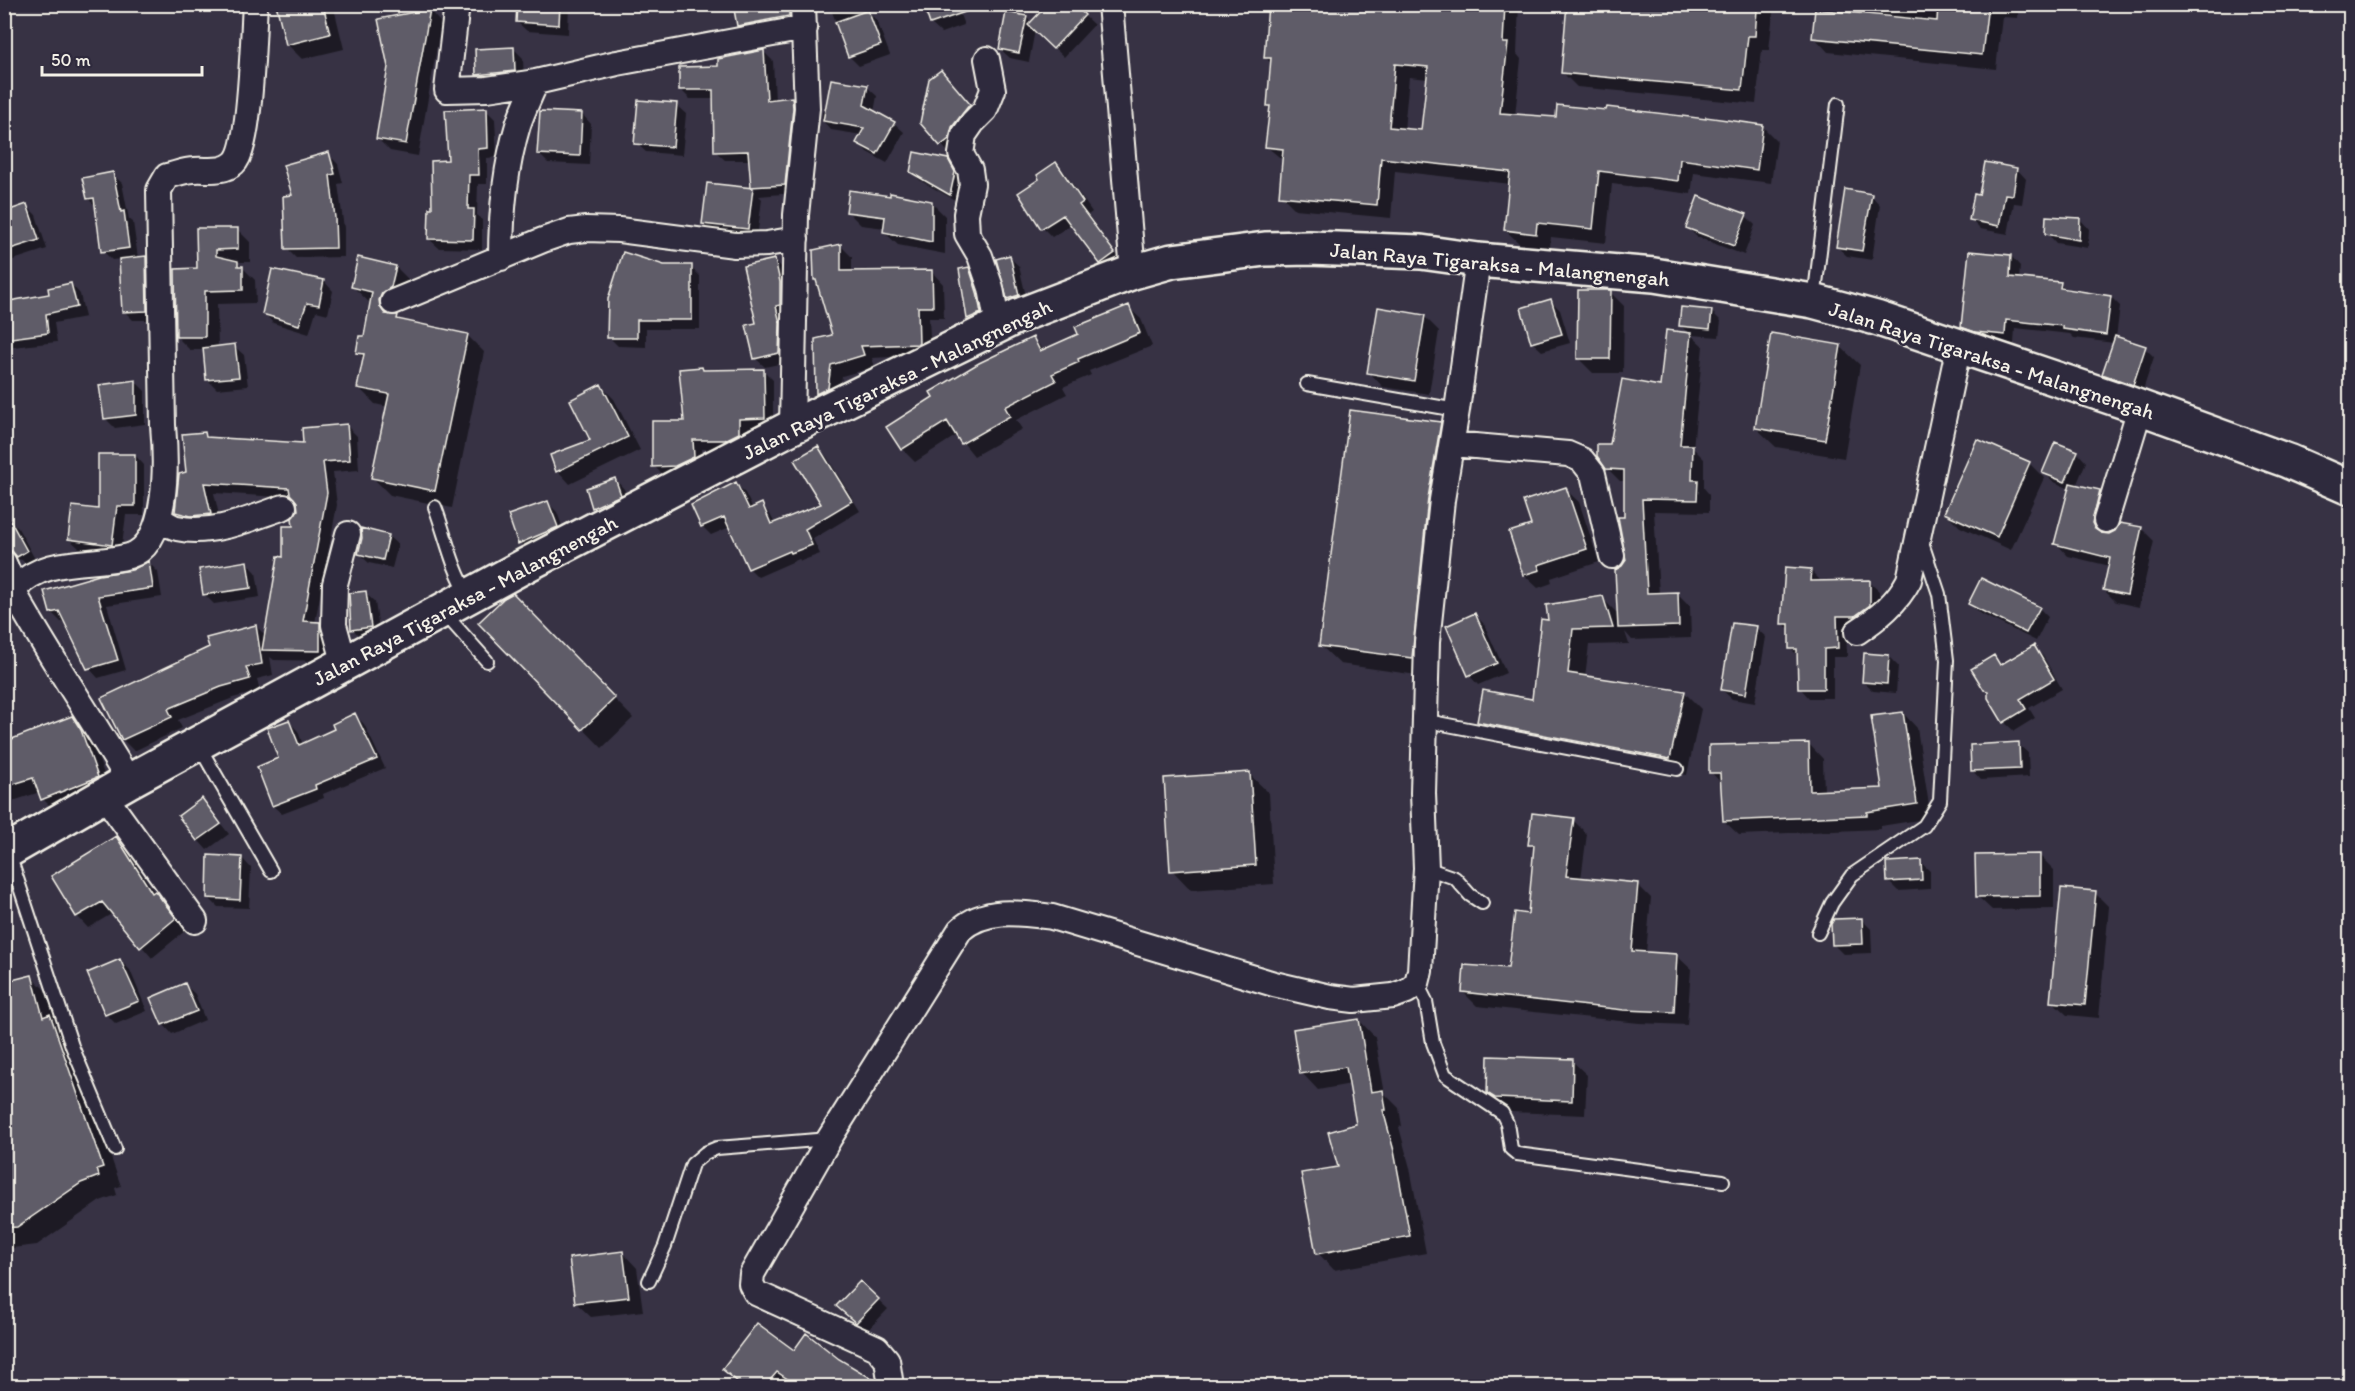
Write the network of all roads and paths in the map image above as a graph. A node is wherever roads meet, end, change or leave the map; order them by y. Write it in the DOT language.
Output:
graph roads {
  1 [pos="255,4"];
  2 [pos="457,4"];
  3 [pos="1110,4"];
  4 [pos="804,16"];
  5 [pos="987,59"];
  6 [pos="536,82"];
  7 [pos="1838,104"];
  8 [pos="796,239"];
  9 [pos="501,258"];
  10 [pos="1478,260"];
  11 [pos="1133,272"];
  12 [pos="393,302"];
  13 [pos="1813,302"];
  14 [pos="998,327"];
  15 [pos="1959,345"];
  16 [pos="1307,384"];
  17 [pos="2139,408"];
  18 [pos="1457,410"];
  19 [pos="792,427"];
  20 [pos="1452,444"];
  21 [pos="2350,488"];
  22 [pos="284,507"];
  23 [pos="435,507"];
  24 [pos="160,519"];
  25 [pos="2106,520"];
  26 [pos="348,534"];
  27 [pos="1920,537"];
  28 [pos="1612,556"];
  29 [pos="4,563"];
  30 [pos="15,588"];
  31 [pos="457,604"];
  32 [pos="1857,632"];
  33 [pos="487,661"];
  34 [pos="345,665"];
  35 [pos="1427,721"];
  36 [pos="199,744"];
  37 [pos="1677,769"];
  38 [pos="116,788"];
  39 [pos="6,852"];
  40 [pos="1426,868"];
  41 [pos="271,871"];
  42 [pos="1482,903"];
  43 [pos="195,921"];
  44 [pos="1818,933"];
  45 [pos="1417,983"];
  46 [pos="829,1139"];
  47 [pos="115,1149"];
  48 [pos="1724,1181"];
  49 [pos="649,1281"];
  50 [pos="891,1386"];
  1 -- 24 [label="street"];
  2 -- 6 [label="street"];
  3 -- 11 [label="street"];
  4 -- 6 [label="street"];
  4 -- 8 [label="street"];
  5 -- 14 [label="street"];
  6 -- 9 [label="street"];
  7 -- 13 [label="lane"];
  8 -- 9 [label="street"];
  8 -- 19 [label="street"];
  9 -- 12 [label="street"];
  10 -- 11 [label="main road, Jalan Raya Tigaraksa - Malangnengah"];
  10 -- 13 [label="main road, Jalan Raya Tigaraksa - Malangnengah"];
  10 -- 18 [label="street"];
  11 -- 14 [label="main road, Jalan Raya Tigaraksa - Malangnengah"];
  13 -- 15 [label="main road, Jalan Raya Tigaraksa - Malangnengah"];
  14 -- 19 [label="main road, Jalan Raya Tigaraksa - Malangnengah"];
  15 -- 17 [label="main road, Jalan Raya Tigaraksa - Malangnengah"];
  15 -- 27 [label="street"];
  16 -- 18 [label="lane"];
  17 -- 21 [label="main road, Jalan Raya Tigaraksa - Malangnengah"];
  17 -- 25 [label="street"];
  18 -- 20 [label="street"];
  19 -- 31 [label="main road, Jalan Raya Tigaraksa - Malangnengah"];
  20 -- 28 [label="street"];
  20 -- 35 [label="street"];
  22 -- 24 [label="street"];
  23 -- 31 [label="lane"];
  24 -- 30 [label="street"];
  26 -- 34 [label="street"];
  27 -- 32 [label="street"];
  27 -- 44 [label="lane"];
  29 -- 30 [label="street"];
  30 -- 38 [label="street"];
  31 -- 33 [label="lane"];
  31 -- 34 [label="main road, Jalan Raya Tigaraksa - Malangnengah"];
  34 -- 36 [label="main road, Jalan Raya Tigaraksa - Malangnengah"];
  35 -- 37 [label="lane"];
  35 -- 40 [label="street"];
  36 -- 38 [label="main road, Jalan Raya Tigaraksa - Malangnengah"];
  36 -- 41 [label="lane"];
  38 -- 39 [label="main road, Jalan Raya Tigaraksa - Malangnengah"];
  38 -- 43 [label="street"];
  39 -- 47 [label="lane"];
  40 -- 42 [label="lane"];
  40 -- 45 [label="street"];
  45 -- 46 [label="street"];
  45 -- 48 [label="lane"];
  46 -- 49 [label="lane"];
  46 -- 50 [label="street"];
}
